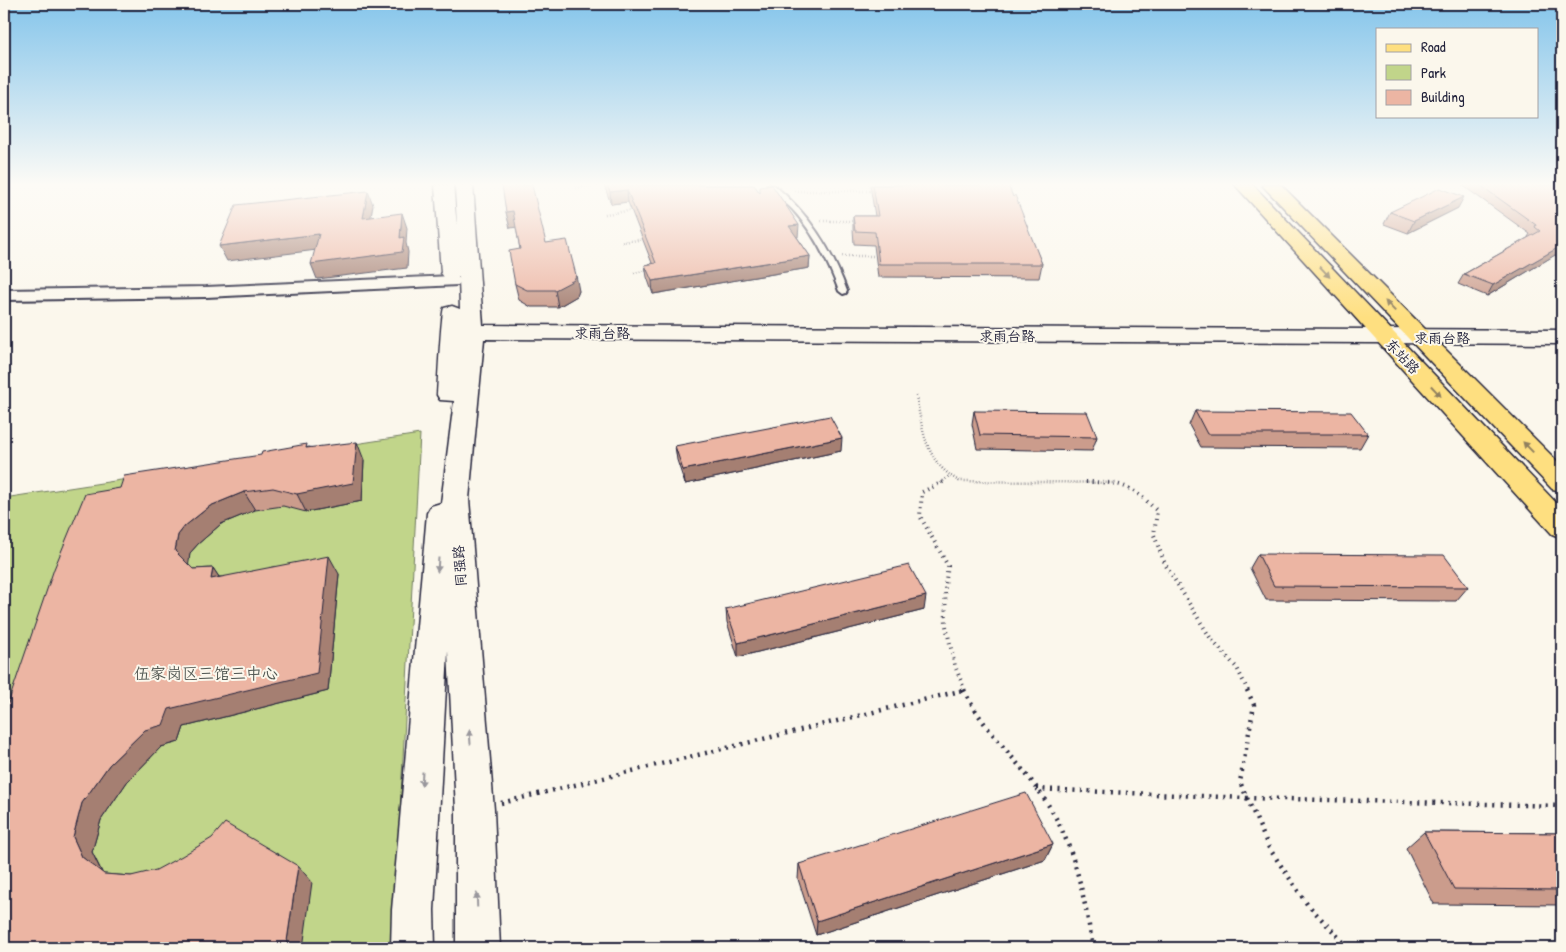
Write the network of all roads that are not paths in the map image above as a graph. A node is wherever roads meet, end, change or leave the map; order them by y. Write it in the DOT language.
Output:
graph roads {
  1 [pos="448,229"];
  2 [pos="464,229"];
  3 [pos="813,229"];
  4 [pos="1286,229"];
  5 [pos="1315,229"];
  6 [pos="452,281"];
  7 [pos="843,291"];
  8 [pos="4,295"];
  9 [pos="1562,337"];
  10 [pos="463,338"];
  11 [pos="1392,343"];
  12 [pos="1426,343"];
  13 [pos="1562,349"];
  14 [pos="1562,482"];
  15 [pos="1562,527"];
  16 [pos="413,948"];
  17 [pos="478,948"];
  1 -- 6 [label="main road, 同强路"];
  2 -- 10 [label="main road, 同强路"];
  3 -- 7 [label="lane"];
  4 -- 11 [label="main road, 东站路, one-way"];
  12 -- 5 [label="main road, 东站路, one-way"];
  6 -- 8 [label="street"];
  6 -- 10 [label="main road, 同强路"];
  9 -- 12 [label="main road, 求雨台路"];
  10 -- 11 [label="main road, 求雨台路"];
  10 -- 16 [label="main road, 同强路, one-way"];
  17 -- 10 [label="main road, 同强路, one-way"];
  11 -- 12 [label="main road, 求雨台路"];
  11 -- 15 [label="main road, 东站路, one-way"];
  12 -- 13 [label="main road, 求雨台路"];
  14 -- 12 [label="main road, 东站路, one-way"];
}
